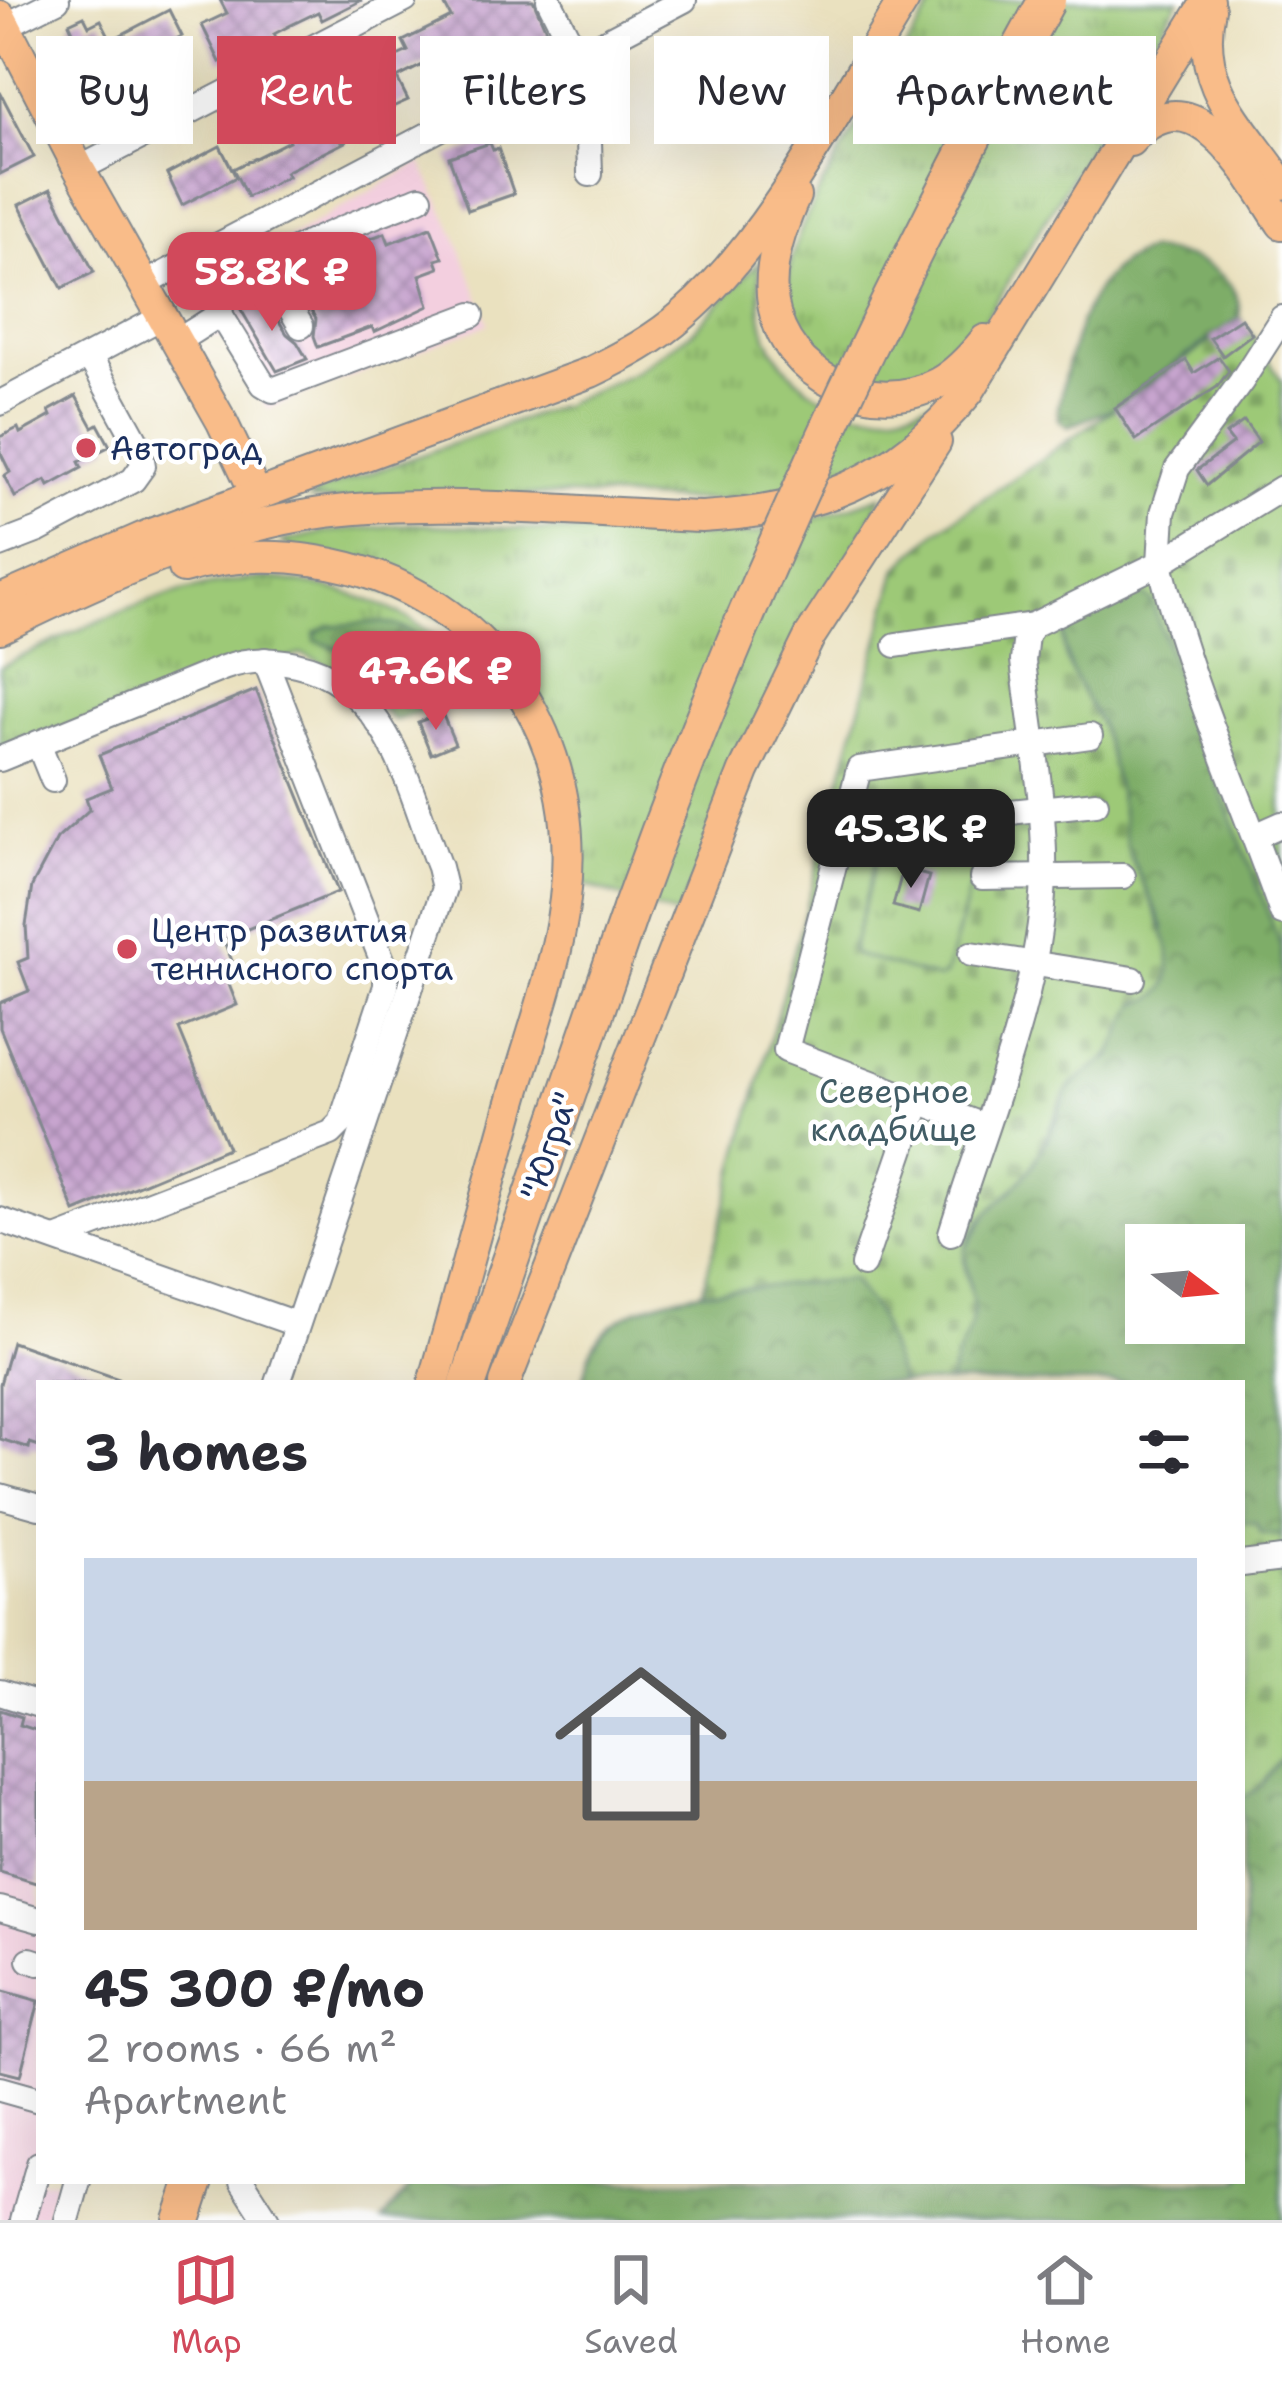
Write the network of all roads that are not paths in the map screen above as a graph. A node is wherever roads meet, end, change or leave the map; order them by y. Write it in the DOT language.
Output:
graph roads {
  1 [pos="57,0"];
  2 [pos="405,0"];
  3 [pos="549,0"];
  4 [pos="684,0"];
  5 [pos="904,0"];
  6 [pos="1047,0"];
  7 [pos="1211,0"];
  8 [pos="3,21"];
  9 [pos="567,36"];
  10 [pos="614,36"];
  11 [pos="829,122"];
  12 [pos="420,138"];
  13 [pos="590,144"];
  14 [pos="815,144"];
  15 [pos="819,144"];
  16 [pos="79,169"];
  17 [pos="590,175"];
  18 [pos="1282,184"];
  19 [pos="420,197"];
  20 [pos="1088,199"];
  21 [pos="1282,224"];
  22 [pos="1054,256"];
  23 [pos="265,266"];
  24 [pos="143,285"];
  25 [pos="220,314"];
  26 [pos="472,314"];
  27 [pos="1282,319"];
  28 [pos="301,326"];
  29 [pos="169,330"];
  30 [pos="90,357"];
  31 [pos="970,391"];
  32 [pos="0,404"];
  33 [pos="1282,488"];
  34 [pos="260,509"];
  35 [pos="0,545"];
  36 [pos="1160,563"];
  37 [pos="0,600"];
  38 [pos="1033,625"];
  39 [pos="0,628"];
  40 [pos="0,644"];
  41 [pos="896,645"];
  42 [pos="265,661"];
  43 [pos="329,675"];
  44 [pos="285,715"];
  45 [pos="1090,736"];
  46 [pos="38,743"];
  47 [pos="1032,743"];
  48 [pos="0,759"];
  49 [pos="52,780"];
  50 [pos="1096,803"];
  51 [pos="1040,810"];
  52 [pos="934,820"];
  53 [pos="1282,824"];
  54 [pos="1255,836"];
  55 [pos="1123,876"];
  56 [pos="982,878"];
  57 [pos="1044,878"];
  58 [pos="1282,913"];
  59 [pos="971,954"];
  60 [pos="1033,963"];
  61 [pos="1133,979"];
  62 [pos="919,1101"];
  63 [pos="984,1126"];
  64 [pos="0,1196"];
  65 [pos="118,1215"];
  66 [pos="0,1220"];
  67 [pos="951,1233"];
  68 [pos="56,1239"];
  69 [pos="119,1262"];
  70 [pos="863,1264"];
  71 [pos="296,1324"];
  72 [pos="279,1380"];
  73 [pos="435,1380"];
  74 [pos="469,1380"];
  75 [pos="506,1380"];
  76 [pos="0,1496"];
  77 [pos="36,1506"];
  78 [pos="1281,1562"];
  79 [pos="1245,1564"];
  80 [pos="0,1694"];
  81 [pos="36,1704"];
  82 [pos="0,1909"];
  83 [pos="36,1919"];
  84 [pos="0,2089"];
  85 [pos="36,2099"];
  86 [pos="36,2174"];
  87 [pos="77,2184"];
  88 [pos="194,2184"];
  89 [pos="244,2184"];
  90 [pos="23,2220"];
  91 [pos="67,2220"];
  92 [pos="182,2220"];
  93 [pos="267,2220"];
  1 -- 8 [label="street"];
  2 -- 16 [label="street"];
  3 -- 9 [label="street"];
  4 -- 10 [label="street"];
  5 -- 11 [label="main road"];
  6 -- 74 [label="highway, \"Югра\", bridge"];
  7 -- 18 [label="main road"];
  7 -- 20 [label="main road"];
  8 -- 16 [label="main road"];
  12 -- 24 [label="street"];
  13 -- 17 [label="street"];
  14 -- 34 [label="main road"];
  15 -- 22 [label="main road"];
  16 -- 24 [label="main road"];
  19 -- 23 [label="street"];
  20 -- 21 [label="main road"];
  20 -- 22 [label="main road"];
  22 -- 31 [label="main road"];
  23 -- 25 [label="street"];
  23 -- 28 [label="street"];
  24 -- 29 [label="main road"];
  25 -- 26 [label="street"];
  25 -- 29 [label="street"];
  27 -- 36 [label="street"];
  29 -- 30 [label="street"];
  29 -- 34 [label="main road"];
  30 -- 32 [label="street"];
  30 -- 35 [label="street"];
  31 -- 34 [label="main road"];
  31 -- 75 [label="main road"];
  33 -- 36 [label="street"];
  34 -- 37 [label="main road"];
  34 -- 39 [label="main road"];
  36 -- 38 [label="street"];
  36 -- 54 [label="street"];
  38 -- 41 [label="street"];
  38 -- 47 [label="street"];
  40 -- 73 [label="main road"];
  42 -- 43 [label="street"];
  42 -- 44 [label="street"];
  42 -- 46 [label="street"];
  43 -- 44 [label="street"];
  43 -- 71 [label="street"];
  44 -- 65 [label="street"];
  45 -- 47 [label="street"];
  46 -- 48 [label="street"];
  46 -- 49 [label="street"];
  47 -- 51 [label="street"];
  47 -- 62 [label="street"];
  50 -- 51 [label="street"];
  51 -- 52 [label="street"];
  51 -- 57 [label="street"];
  53 -- 54 [label="street"];
  54 -- 58 [label="street"];
  55 -- 57 [label="street"];
  56 -- 57 [label="street"];
  57 -- 60 [label="street"];
  59 -- 60 [label="street"];
  60 -- 61 [label="street"];
  60 -- 63 [label="street"];
  62 -- 63 [label="street"];
  62 -- 70 [label="street"];
  63 -- 67 [label="street"];
  64 -- 66 [label="street"];
  65 -- 68 [label="street"];
  65 -- 69 [label="street"];
  66 -- 68 [label="street"];
  68 -- 69 [label="street"];
  69 -- 71 [label="street"];
  71 -- 72 [label="street"];
  76 -- 77 [label="street"];
  78 -- 79 [label="street"];
  80 -- 81 [label="street"];
  82 -- 83 [label="street"];
  84 -- 85 [label="street"];
  86 -- 90 [label="street"];
  87 -- 91 [label="street"];
  88 -- 92 [label="highway"];
  89 -- 93 [label="street"];
}
